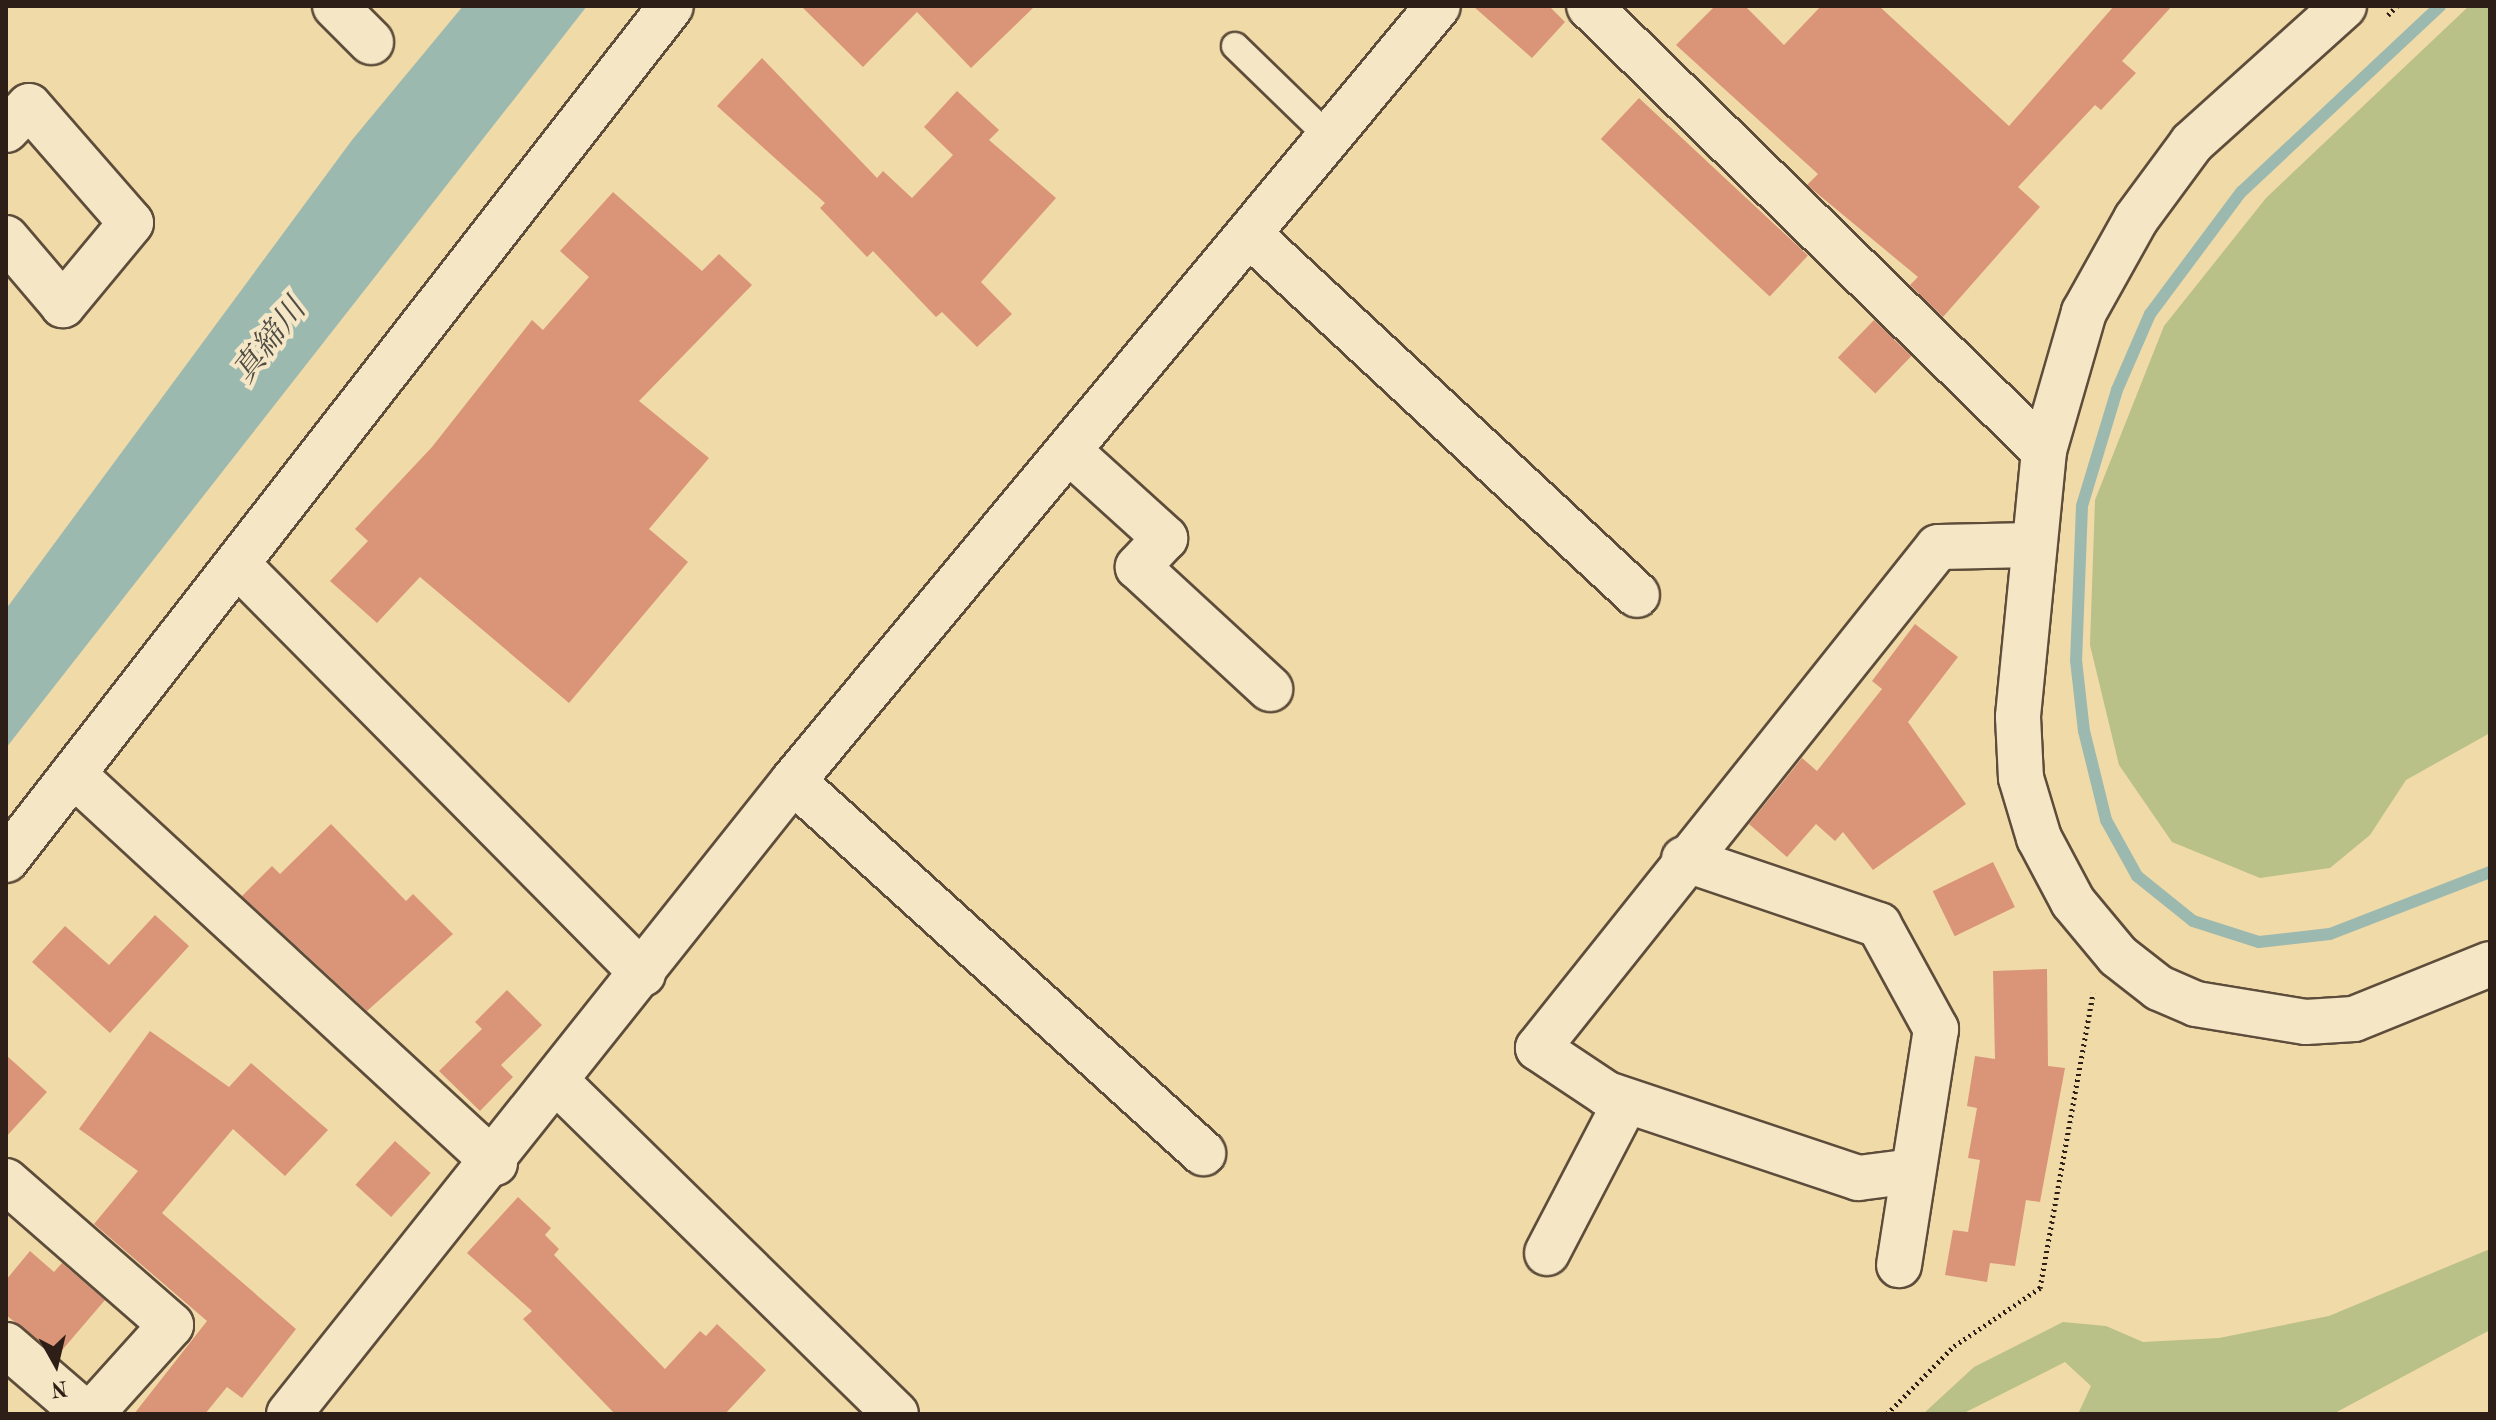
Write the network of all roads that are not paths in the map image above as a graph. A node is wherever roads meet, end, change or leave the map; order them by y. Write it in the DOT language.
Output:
graph roads {
  1 [pos="335,6"];
  2 [pos="671,6"];
  3 [pos="1438,6"];
  4 [pos="1589,6"];
  5 [pos="2360,16"];
  6 [pos="371,42"];
  7 [pos="1235,46"];
  8 [pos="6,130"];
  9 [pos="1328,136"];
  10 [pos="1251,236"];
  11 [pos="6,238"];
  12 [pos="1069,451"];
  13 [pos="2044,451"];
  14 [pos="2033,545"];
  15 [pos="237,564"];
  16 [pos="1637,595"];
  17 [pos="1270,689"];
  18 [pos="73,774"];
  19 [pos="793,781"];
  20 [pos="1684,859"];
  21 [pos="6,860"];
  22 [pos="2490,964"];
  23 [pos="643,974"];
  24 [pos="558,1083"];
  25 [pos="1626,1101"];
  26 [pos="1203,1153"];
  27 [pos="495,1163"];
  28 [pos="1913,1171"];
  29 [pos="6,1181"];
  30 [pos="1547,1253"];
  31 [pos="1899,1265"];
  32 [pos="6,1345"];
  33 [pos="88,1414"];
  34 [pos="289,1414"];
  35 [pos="896,1414"];
  1 -- 6 [label="street"];
  2 -- 15 [label="street"];
  3 -- 9 [label="street"];
  4 -- 13 [label="street"];
  5 -- 13 [label="street"];
  7 -- 9 [label="lane"];
  8 -- 11 [label="street"];
  9 -- 10 [label="street"];
  10 -- 12 [label="street"];
  10 -- 16 [label="street"];
  12 -- 17 [label="street"];
  12 -- 19 [label="street"];
  13 -- 14 [label="street"];
  14 -- 20 [label="street"];
  14 -- 22 [label="street"];
  15 -- 18 [label="street"];
  15 -- 23 [label="street"];
  18 -- 21 [label="street"];
  18 -- 27 [label="street"];
  19 -- 23 [label="street"];
  19 -- 26 [label="street"];
  20 -- 25 [label="street"];
  20 -- 28 [label="street"];
  23 -- 24 [label="street"];
  24 -- 27 [label="street"];
  24 -- 35 [label="street"];
  25 -- 28 [label="street"];
  25 -- 30 [label="street"];
  27 -- 34 [label="street"];
  28 -- 31 [label="street"];
  29 -- 33 [label="street"];
  32 -- 33 [label="street"];
}
